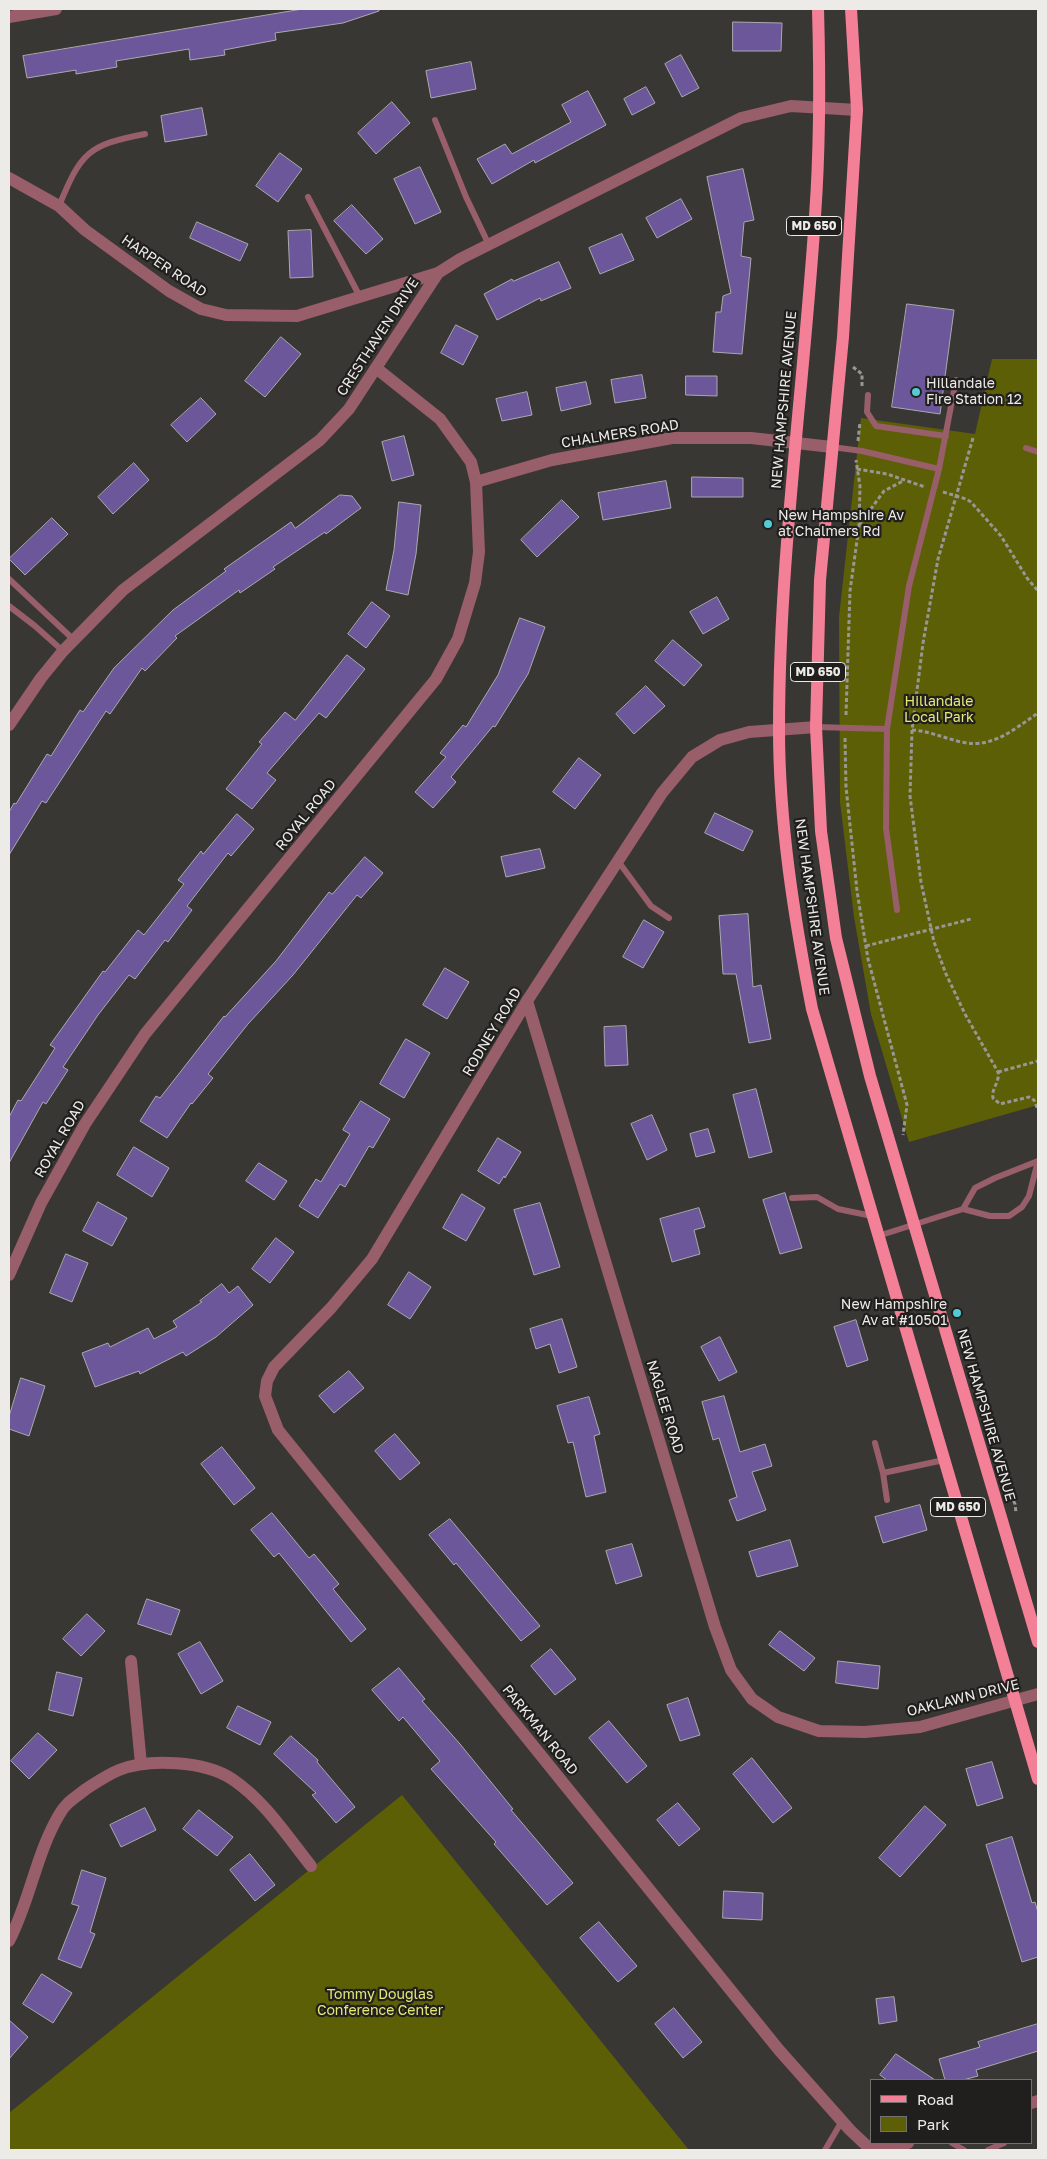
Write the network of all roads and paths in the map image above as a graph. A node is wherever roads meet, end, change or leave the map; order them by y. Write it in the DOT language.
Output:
graph roads {
  1 [pos="56,9"];
  2 [pos="818,9"];
  3 [pos="851,9"];
  4 [pos="9,17"];
  5 [pos="820,107"];
  6 [pos="857,110"];
  7 [pos="435,120"];
  8 [pos="145,134"];
  9 [pos="9,178"];
  10 [pos="308,198"];
  11 [pos="59,206"];
  12 [pos="488,245"];
  13 [pos="438,273"];
  14 [pos="360,297"];
  15 [pos="854,360"];
  16 [pos="376,368"];
  17 [pos="956,380"];
  18 [pos="868,395"];
  19 [pos="861,397"];
  20 [pos="859,415"];
  21 [pos="946,436"];
  22 [pos="973,438"];
  23 [pos="796,442"];
  24 [pos="832,447"];
  25 [pos="1026,448"];
  26 [pos="857,450"];
  27 [pos="1038,452"];
  28 [pos="857,469"];
  29 [pos="939,469"];
  30 [pos="904,481"];
  31 [pos="476,482"];
  32 [pos="933,489"];
  33 [pos="957,496"];
  34 [pos="859,526"];
  35 [pos="9,579"];
  36 [pos="1038,591"];
  37 [pos="9,606"];
  38 [pos="74,640"];
  39 [pos="63,651"];
  40 [pos="1038,714"];
  41 [pos="846,715"];
  42 [pos="9,725"];
  43 [pos="816,727"];
  44 [pos="779,729"];
  45 [pos="887,730"];
  46 [pos="912,730"];
  47 [pos="845,737"];
  48 [pos="618,861"];
  49 [pos="897,910"];
  50 [pos="668,918"];
  51 [pos="971,919"];
  52 [pos="930,929"];
  53 [pos="866,946"];
  54 [pos="527,1001"];
  55 [pos="1038,1061"];
  56 [pos="998,1072"];
  57 [pos="1038,1110"];
  58 [pos="903,1138"];
  59 [pos="1038,1161"];
  60 [pos="792,1198"];
  61 [pos="963,1209"];
  62 [pos="872,1216"];
  63 [pos="914,1224"];
  64 [pos="878,1236"];
  65 [pos="15,1248"];
  66 [pos="9,1275"];
  67 [pos="278,1430"];
  68 [pos="875,1443"];
  69 [pos="944,1460"];
  70 [pos="883,1473"];
  71 [pos="1007,1488"];
  72 [pos="887,1500"];
  73 [pos="1016,1518"];
  74 [pos="1038,1642"];
  75 [pos="130,1661"];
  76 [pos="1038,1694"];
  77 [pos="1015,1701"];
  78 [pos="866,1732"];
  79 [pos="141,1764"];
  80 [pos="1038,1778"];
  81 [pos="311,1866"];
  82 [pos="9,1941"];
  83 [pos="842,2121"];
  84 [pos="904,2144"];
  85 [pos="1002,2144"];
  86 [pos="873,2149"];
  87 [pos="825,2150"];
  88 [pos="988,2150"];
  1 -- 4 [label="street"];
  2 -- 5 [label="main road, NEW HAMPSHIRE AVENUE / MD 650"];
  3 -- 6 [label="main road, NEW HAMPSHIRE AVENUE / MD 650"];
  5 -- 6 [label="street, CRESTHAVEN DRIVE"];
  5 -- 12 [label="street, CRESTHAVEN DRIVE"];
  5 -- 23 [label="main road, NEW HAMPSHIRE AVENUE / MD 650"];
  6 -- 24 [label="main road, NEW HAMPSHIRE AVENUE / MD 650"];
  7 -- 12 [label="lane"];
  8 -- 11 [label="lane"];
  9 -- 11 [label="street, HARPER ROAD"];
  10 -- 14 [label="lane"];
  11 -- 14 [label="street, HARPER ROAD"];
  12 -- 13 [label="street, CRESTHAVEN DRIVE"];
  13 -- 14 [label="street, HARPER ROAD"];
  13 -- 16 [label="street, CRESTHAVEN DRIVE"];
  15 -- 19 [label="path"];
  16 -- 31 [label="street, ROYAL ROAD"];
  16 -- 38 [label="street, CRESTHAVEN DRIVE"];
  17 -- 21 [label="lane"];
  18 -- 21 [label="lane"];
  20 -- 26 [label="path"];
  21 -- 29 [label="lane"];
  22 -- 33 [label="path"];
  23 -- 24 [label="street, CHALMERS ROAD"];
  23 -- 31 [label="street, CHALMERS ROAD"];
  23 -- 44 [label="main road, NEW HAMPSHIRE AVENUE / MD 650"];
  24 -- 26 [label="lane"];
  24 -- 43 [label="main road, NEW HAMPSHIRE AVENUE / MD 650"];
  25 -- 27 [label="lane"];
  26 -- 28 [label="path"];
  26 -- 29 [label="lane"];
  28 -- 30 [label="path"];
  28 -- 34 [label="path"];
  29 -- 32 [label="lane"];
  30 -- 32 [label="path"];
  30 -- 34 [label="path"];
  31 -- 65 [label="street, ROYAL ROAD"];
  32 -- 33 [label="path"];
  32 -- 45 [label="lane"];
  33 -- 36 [label="path"];
  33 -- 46 [label="path"];
  34 -- 41 [label="path"];
  35 -- 38 [label="lane"];
  37 -- 39 [label="lane"];
  38 -- 39 [label="street, CRESTHAVEN DRIVE"];
  39 -- 42 [label="street, CRESTHAVEN DRIVE"];
  40 -- 46 [label="path"];
  43 -- 44 [label="street, RODNEY ROAD"];
  43 -- 45 [label="lane"];
  43 -- 63 [label="main road, NEW HAMPSHIRE AVENUE / MD 650"];
  44 -- 48 [label="street, RODNEY ROAD"];
  44 -- 62 [label="main road, NEW HAMPSHIRE AVENUE / MD 650"];
  45 -- 49 [label="lane"];
  46 -- 52 [label="path"];
  47 -- 53 [label="path"];
  48 -- 50 [label="lane"];
  48 -- 54 [label="street, RODNEY ROAD"];
  51 -- 52 [label="path"];
  52 -- 53 [label="path"];
  52 -- 56 [label="path"];
  53 -- 58 [label="path"];
  54 -- 67 [label="street, RODNEY ROAD"];
  54 -- 78 [label="street, NAGLEE ROAD"];
  55 -- 56 [label="path"];
  56 -- 57 [label="path"];
  59 -- 61 [label="lane"];
  59 -- 61 [label="lane"];
  60 -- 62 [label="lane"];
  61 -- 63 [label="lane"];
  62 -- 64 [label="main road, NEW HAMPSHIRE AVENUE / MD 650"];
  63 -- 64 [label="lane"];
  63 -- 74 [label="main road, NEW HAMPSHIRE AVENUE / MD 650"];
  64 -- 69 [label="main road, NEW HAMPSHIRE AVENUE / MD 650"];
  65 -- 66 [label="street, ROYAL ROAD"];
  67 -- 83 [label="street, PARKMAN ROAD"];
  68 -- 70 [label="lane"];
  69 -- 70 [label="lane"];
  69 -- 77 [label="main road, NEW HAMPSHIRE AVENUE / MD 650"];
  70 -- 72 [label="lane"];
  71 -- 73 [label="path"];
  75 -- 79 [label="street"];
  76 -- 77 [label="street, OAKLAWN DRIVE"];
  77 -- 78 [label="street, OAKLAWN DRIVE"];
  77 -- 80 [label="main road, NEW HAMPSHIRE AVENUE / MD 650"];
  79 -- 81 [label="street"];
  79 -- 82 [label="street"];
  83 -- 86 [label="street, PARKMAN ROAD"];
  83 -- 87 [label="lane"];
  84 -- 86 [label="street"];
  85 -- 88 [label="lane"];
}
